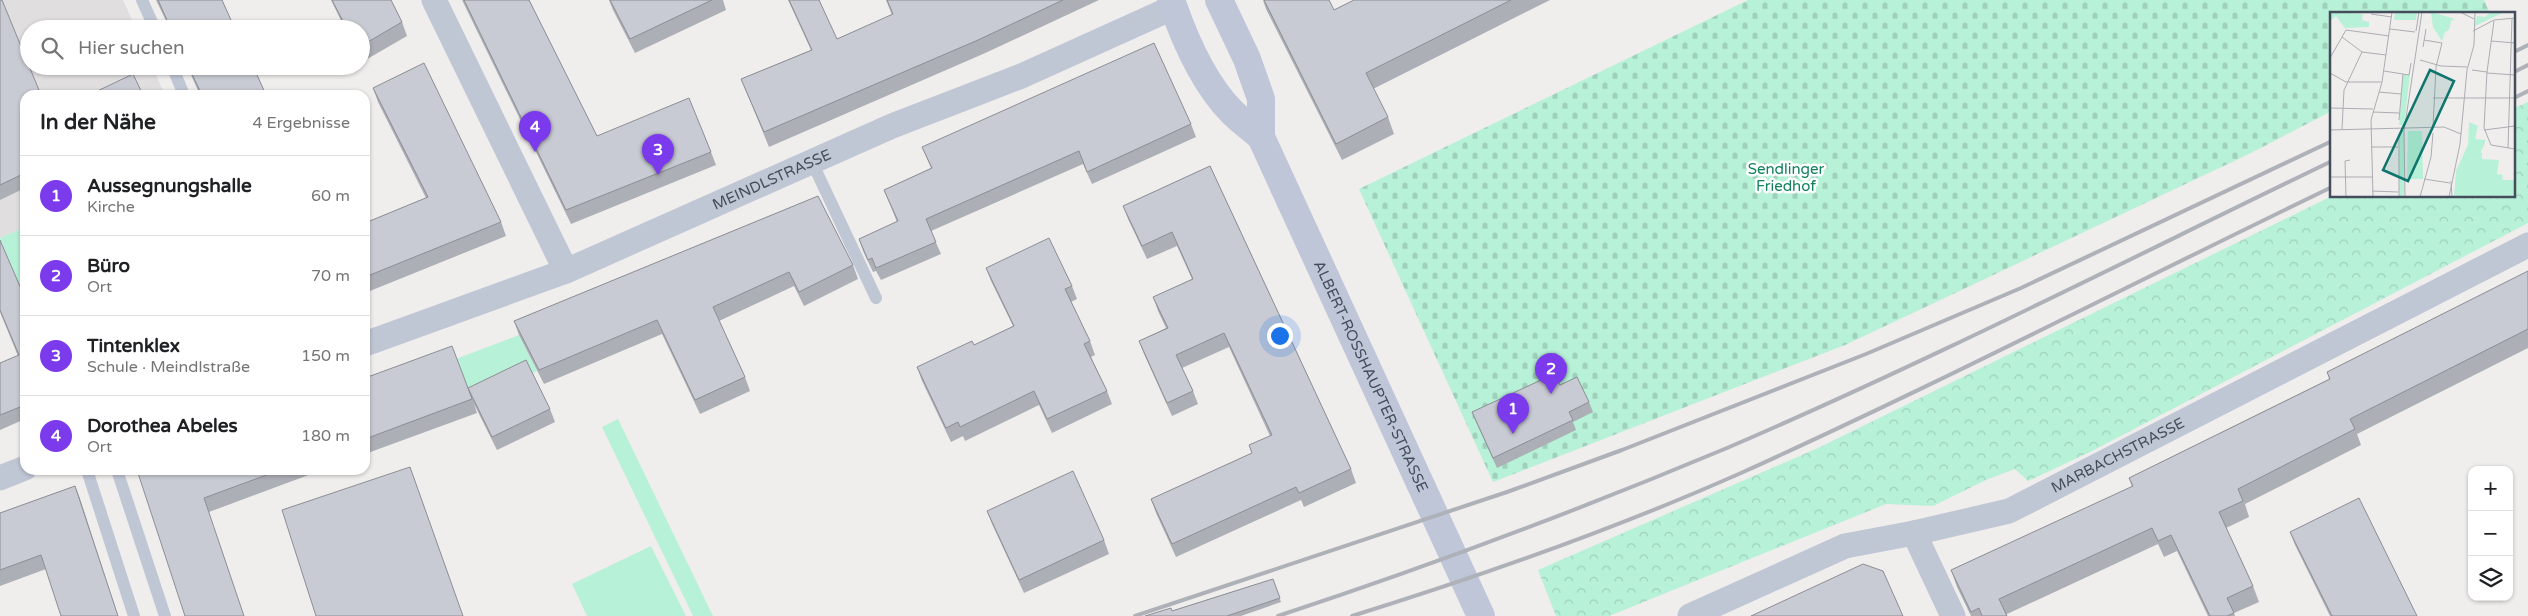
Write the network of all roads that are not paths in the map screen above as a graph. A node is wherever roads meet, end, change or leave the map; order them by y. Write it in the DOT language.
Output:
graph roads {
  1 [pos="142,0"];
  2 [pos="434,0"];
  3 [pos="1219,0"];
  4 [pos="1173,4"];
  5 [pos="151,20"];
  6 [pos="176,75"];
  7 [pos="182,90"];
  8 [pos="1261,137"];
  9 [pos="812,162"];
  10 [pos="2528,245"];
  11 [pos="566,271"];
  12 [pos="876,298"];
  13 [pos="370,342"];
  14 [pos="20,470"];
  15 [pos="89,475"];
  16 [pos="120,475"];
  17 [pos="0,478"];
  18 [pos="1914,533"];
  19 [pos="134,616"];
  20 [pos="165,616"];
  21 [pos="1480,616"];
  22 [pos="1690,616"];
  23 [pos="1953,616"];
  1 -- 5 [label="lane"];
  2 -- 11 [label="street"];
  3 -- 8 [label="main road, ALBERT-ROSSHAUPTER-STRASSE"];
  4 -- 8 [label="main road, ALBERT-ROSSHAUPTER-STRASSE"];
  4 -- 9 [label="street, MEINDLSTRASSE"];
  6 -- 7 [label="lane"];
  8 -- 21 [label="main road, ALBERT-ROSSHAUPTER-STRASSE"];
  9 -- 11 [label="street, MEINDLSTRASSE"];
  9 -- 12 [label="lane"];
  10 -- 18 [label="street, MARBACHSTRASSE"];
  11 -- 13 [label="street, MEINDLSTRASSE"];
  14 -- 17 [label="street"];
  15 -- 19 [label="lane"];
  16 -- 20 [label="lane"];
  18 -- 22 [label="street, MARBACHSTRASSE"];
  18 -- 23 [label="street"];
}
